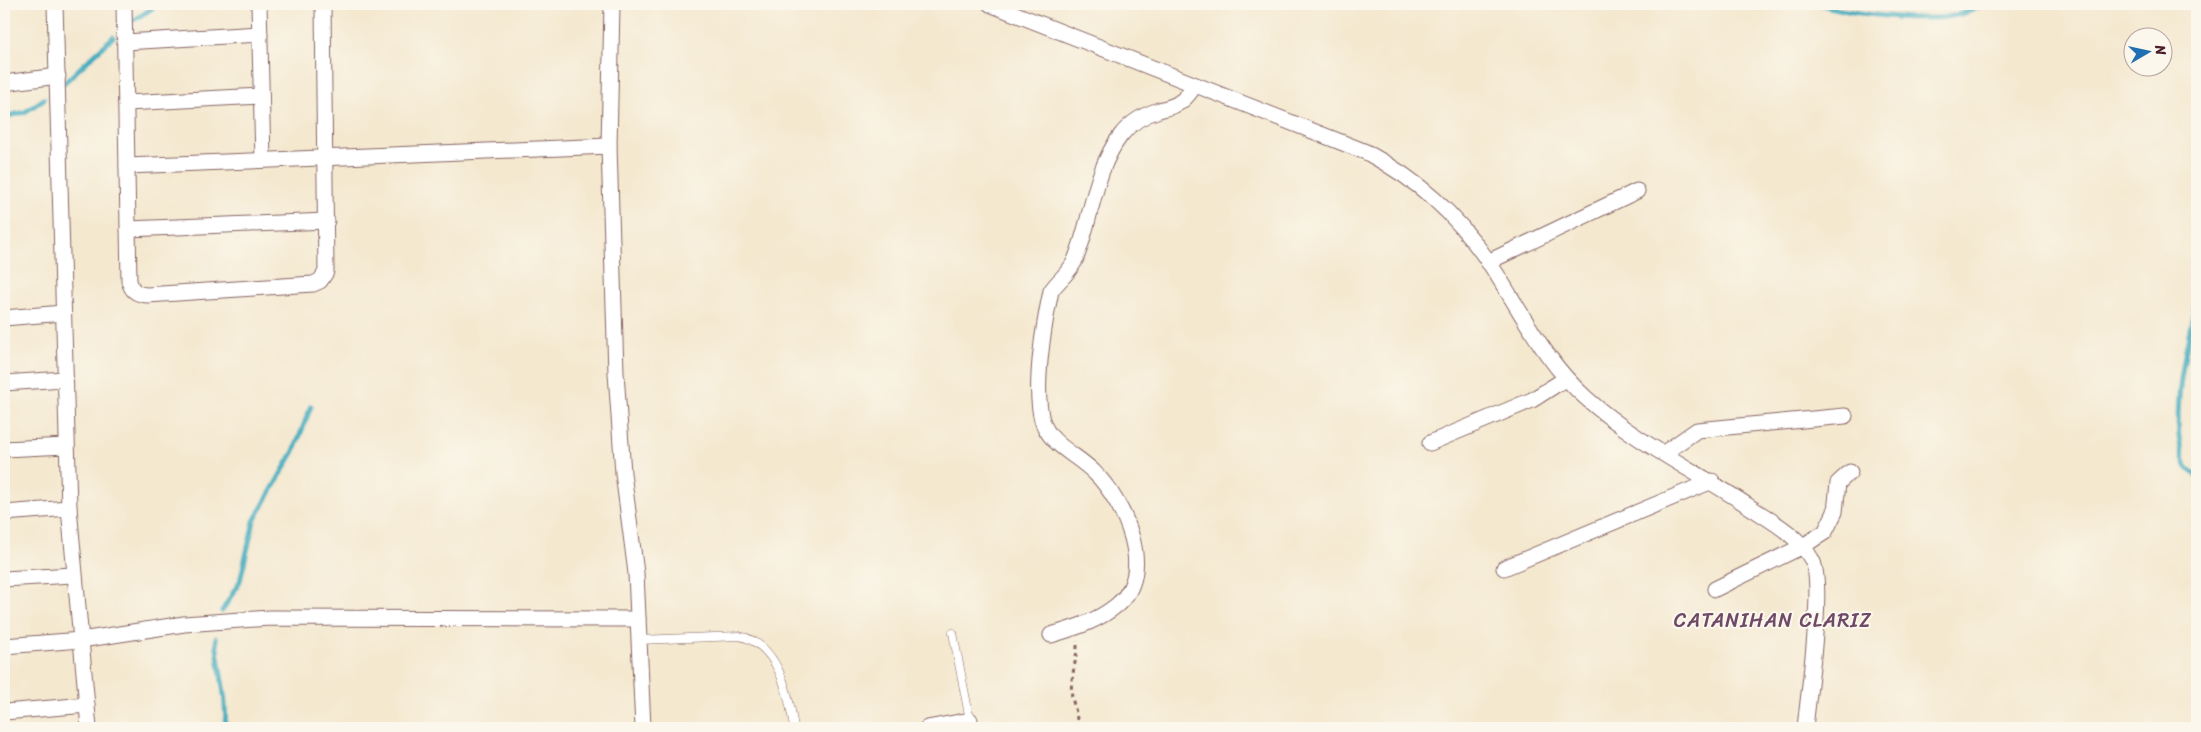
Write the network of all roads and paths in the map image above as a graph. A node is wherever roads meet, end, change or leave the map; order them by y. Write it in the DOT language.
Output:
graph roads {
  1 [pos="55,4"];
  2 [pos="124,4"];
  3 [pos="259,4"];
  4 [pos="323,4"];
  5 [pos="612,4"];
  6 [pos="990,4"];
  7 [pos="260,34"];
  8 [pos="125,42"];
  9 [pos="58,76"];
  10 [pos="4,83"];
  11 [pos="1195,85"];
  12 [pos="261,96"];
  13 [pos="126,103"];
  14 [pos="609,146"];
  15 [pos="326,158"];
  16 [pos="263,160"];
  17 [pos="127,166"];
  18 [pos="1636,191"];
  19 [pos="326,221"];
  20 [pos="128,229"];
  21 [pos="1488,262"];
  22 [pos="63,313"];
  23 [pos="4,318"];
  24 [pos="64,379"];
  25 [pos="1565,379"];
  26 [pos="4,383"];
  27 [pos="1845,416"];
  28 [pos="1430,443"];
  29 [pos="66,446"];
  30 [pos="4,449"];
  31 [pos="1664,453"];
  32 [pos="1850,472"];
  33 [pos="1712,482"];
  34 [pos="69,508"];
  35 [pos="4,513"];
  36 [pos="1803,546"];
  37 [pos="1504,568"];
  38 [pos="74,575"];
  39 [pos="4,579"];
  40 [pos="1715,589"];
  41 [pos="638,619"];
  42 [pos="1075,628"];
  43 [pos="952,633"];
  44 [pos="1052,635"];
  45 [pos="80,640"];
  46 [pos="639,640"];
  47 [pos="4,646"];
  48 [pos="87,705"];
  49 [pos="4,712"];
  50 [pos="970,720"];
  51 [pos="89,728"];
  52 [pos="643,728"];
  53 [pos="794,728"];
  54 [pos="927,728"];
  55 [pos="1076,728"];
  56 [pos="1805,728"];
  1 -- 9 [label="street"];
  2 -- 8 [label="street"];
  3 -- 7 [label="street"];
  4 -- 15 [label="street"];
  5 -- 14 [label="street"];
  6 -- 11 [label="street"];
  7 -- 8 [label="street"];
  7 -- 12 [label="street"];
  8 -- 13 [label="street"];
  9 -- 10 [label="street"];
  9 -- 22 [label="street"];
  11 -- 21 [label="street"];
  11 -- 42 [label="street"];
  12 -- 13 [label="street"];
  12 -- 16 [label="street"];
  13 -- 17 [label="street"];
  14 -- 15 [label="street"];
  14 -- 41 [label="street"];
  15 -- 16 [label="street"];
  15 -- 19 [label="street"];
  16 -- 17 [label="street"];
  17 -- 20 [label="street"];
  18 -- 21 [label="street"];
  19 -- 20 [label="street"];
  19 -- 20 [label="street"];
  21 -- 25 [label="street"];
  22 -- 23 [label="street"];
  22 -- 24 [label="street"];
  24 -- 26 [label="street"];
  24 -- 29 [label="street"];
  25 -- 28 [label="street"];
  25 -- 31 [label="street"];
  27 -- 31 [label="street"];
  29 -- 30 [label="street"];
  29 -- 34 [label="street"];
  31 -- 33 [label="street"];
  32 -- 36 [label="street"];
  33 -- 36 [label="street"];
  33 -- 37 [label="street"];
  34 -- 35 [label="street"];
  34 -- 38 [label="street"];
  36 -- 40 [label="street"];
  36 -- 56 [label="street"];
  38 -- 39 [label="street"];
  38 -- 45 [label="street"];
  41 -- 45 [label="street"];
  41 -- 46 [label="street"];
  42 -- 44 [label="street"];
  42 -- 55 [label="path"];
  43 -- 50 [label="lane"];
  45 -- 47 [label="street"];
  45 -- 48 [label="street"];
  46 -- 52 [label="street"];
  46 -- 53 [label="lane"];
  48 -- 49 [label="street"];
  48 -- 51 [label="street"];
  50 -- 54 [label="street"];
}
